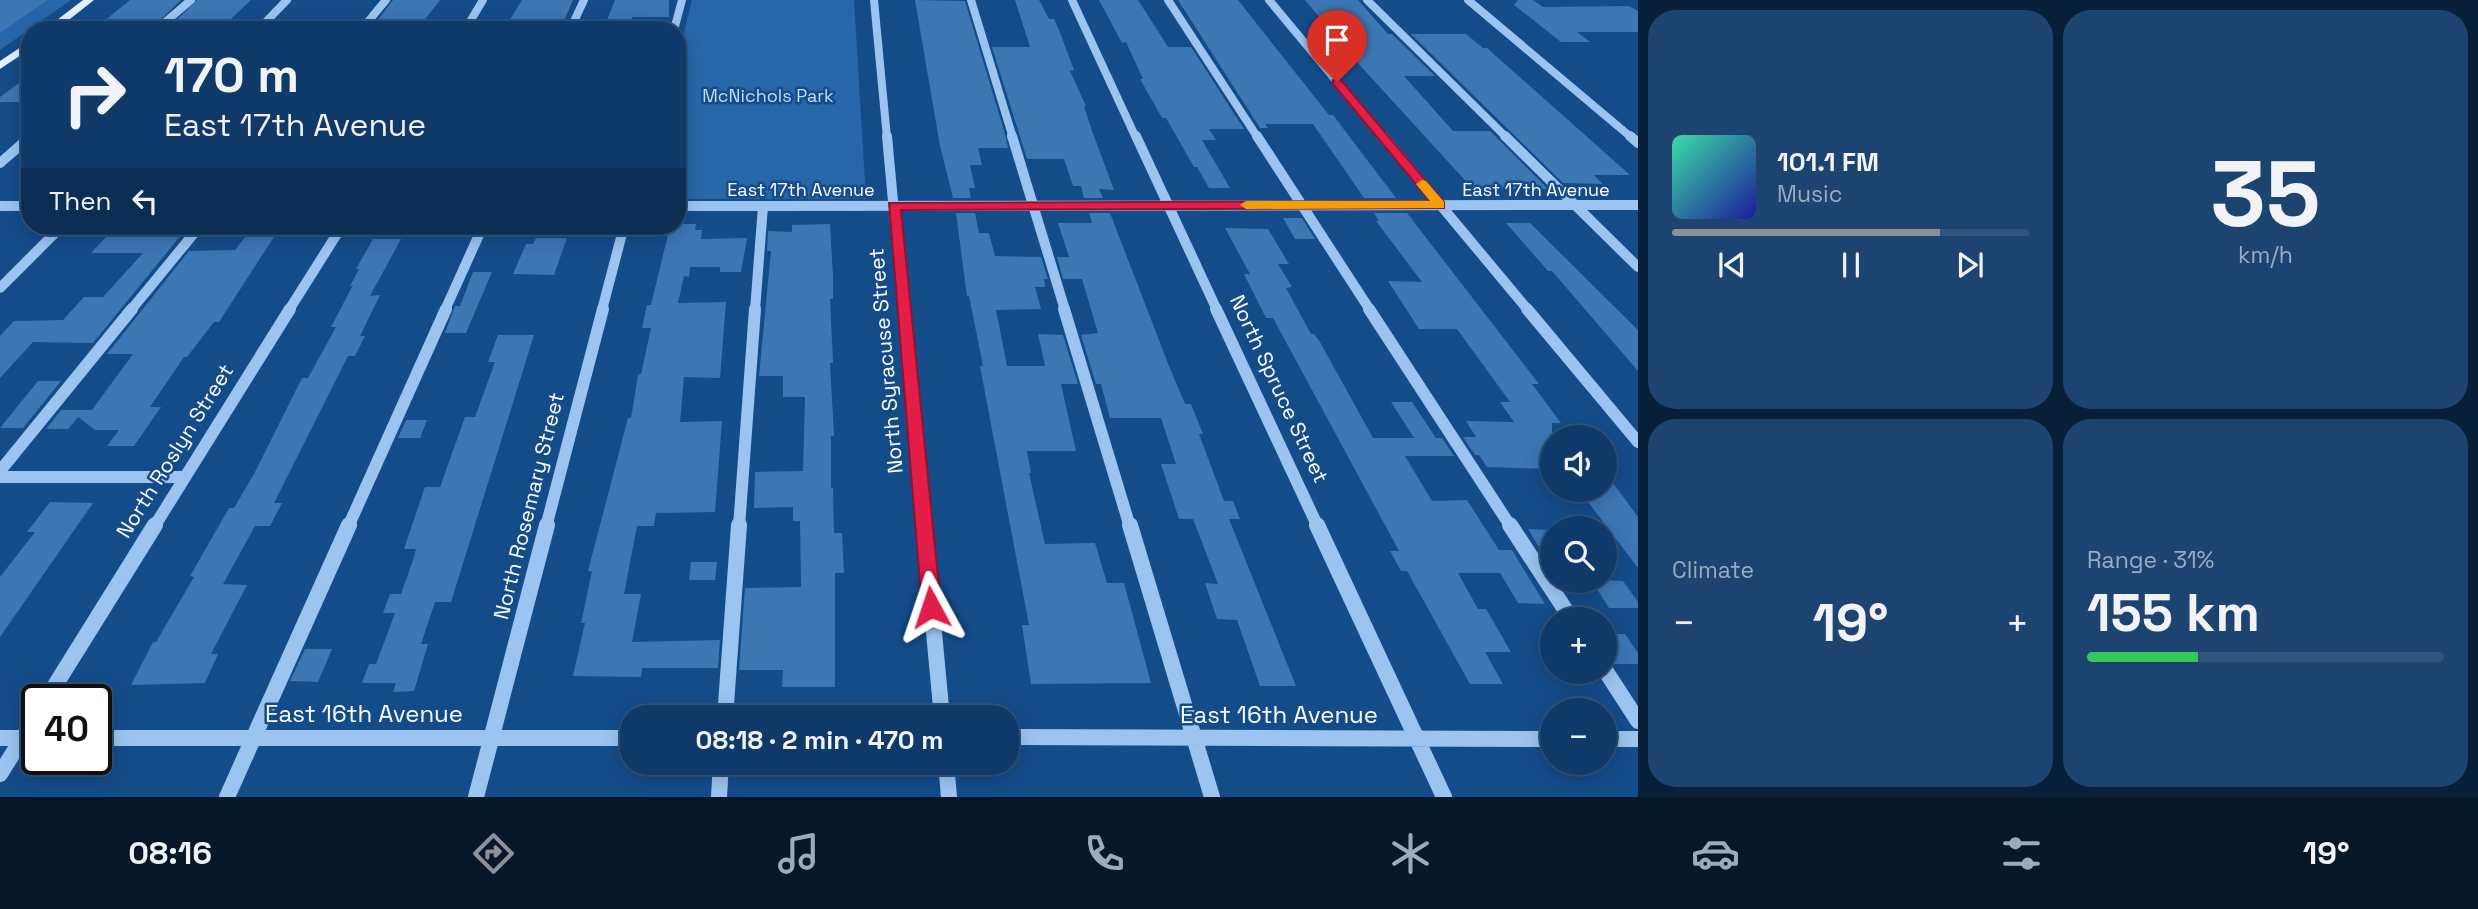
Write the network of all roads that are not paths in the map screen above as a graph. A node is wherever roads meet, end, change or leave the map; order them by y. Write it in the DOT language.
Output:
graph roads {
  1 [pos="89,0"];
  2 [pos="191,0"];
  3 [pos="287,0"];
  4 [pos="386,0"];
  5 [pos="483,0"];
  6 [pos="584,0"];
  7 [pos="682,0"];
  8 [pos="874,0"];
  9 [pos="971,0"];
  10 [pos="1072,0"];
  11 [pos="1168,0"];
  12 [pos="1269,0"];
  13 [pos="1367,0"];
  14 [pos="1468,0"];
  15 [pos="61,21"];
  16 [pos="166,21"];
  17 [pos="267,21"];
  18 [pos="368,21"];
  19 [pos="470,21"];
  20 [pos="574,21"];
  21 [pos="676,21"];
  22 [pos="21,51"];
  23 [pos="0,66"];
  24 [pos="1638,143"];
  25 [pos="21,145"];
  26 [pos="0,163"];
  27 [pos="1033,205"];
  28 [pos="1168,205"];
  29 [pos="1303,205"];
  30 [pos="1440,205"];
  31 [pos="1576,205"];
  32 [pos="1638,205"];
  33 [pos="0,206"];
  34 [pos="21,206"];
  35 [pos="686,206"];
  36 [pos="763,206"];
  37 [pos="894,206"];
  38 [pos="53,235"];
  39 [pos="193,235"];
  40 [pos="336,235"];
  41 [pos="479,235"];
  42 [pos="622,235"];
  43 [pos="1638,267"];
  44 [pos="0,288"];
  45 [pos="1638,442"];
  46 [pos="0,474"];
  47 [pos="185,477"];
  48 [pos="1564,607"];
  49 [pos="56,684"];
  50 [pos="1614,684"];
  51 [pos="726,705"];
  52 [pos="941,705"];
  53 [pos="1638,721"];
  54 [pos="1019,737"];
  55 [pos="0,738"];
  56 [pos="21,738"];
  57 [pos="112,738"];
  58 [pos="252,738"];
  59 [pos="491,738"];
  60 [pos="620,738"];
  61 [pos="1195,739"];
  62 [pos="1418,739"];
  63 [pos="1540,739"];
  64 [pos="1617,739"];
  65 [pos="1638,739"];
  66 [pos="21,749"];
  67 [pos="0,774"];
  68 [pos="721,775"];
  69 [pos="947,775"];
  70 [pos="227,797"];
  71 [pos="476,797"];
  72 [pos="719,797"];
  73 [pos="949,797"];
  74 [pos="1212,797"];
  75 [pos="1444,797"];
  1 -- 15 [label="main road"];
  2 -- 16 [label="street"];
  3 -- 17 [label="street"];
  4 -- 18 [label="street"];
  5 -- 19 [label="street"];
  6 -- 20 [label="street"];
  7 -- 21 [label="street"];
  8 -- 37 [label="street, North Syracuse Street"];
  9 -- 27 [label="street"];
  10 -- 28 [label="street, North Spruce Street"];
  11 -- 29 [label="street"];
  12 -- 30 [label="street"];
  13 -- 31 [label="street"];
  14 -- 24 [label="street"];
  22 -- 23 [label="main road"];
  25 -- 26 [label="street"];
  27 -- 28 [label="street, East 17th Avenue"];
  27 -- 37 [label="street, East 17th Avenue"];
  27 -- 61 [label="street"];
  28 -- 29 [label="street, East 17th Avenue"];
  28 -- 62 [label="street, North Spruce Street"];
  29 -- 30 [label="street, East 17th Avenue"];
  29 -- 48 [label="street"];
  30 -- 31 [label="street, East 17th Avenue"];
  30 -- 45 [label="street"];
  31 -- 32 [label="street, East 17th Avenue"];
  31 -- 43 [label="street"];
  33 -- 34 [label="street"];
  35 -- 36 [label="street, East 17th Avenue"];
  36 -- 37 [label="street, East 17th Avenue"];
  36 -- 51 [label="street"];
  37 -- 52 [label="street, North Syracuse Street"];
  38 -- 44 [label="street"];
  39 -- 46 [label="street"];
  40 -- 47 [label="street, North Roslyn Street"];
  41 -- 58 [label="street"];
  42 -- 59 [label="street, North Rosemary Street"];
  46 -- 47 [label="street"];
  47 -- 49 [label="street, North Roslyn Street"];
  50 -- 53 [label="street"];
  54 -- 61 [label="street, East 16th Avenue"];
  55 -- 56 [label="street"];
  57 -- 58 [label="street, East 16th Avenue"];
  58 -- 59 [label="street, East 16th Avenue"];
  58 -- 70 [label="street"];
  59 -- 60 [label="street, East 16th Avenue"];
  59 -- 71 [label="street, North Rosemary Street"];
  61 -- 62 [label="street, East 16th Avenue"];
  61 -- 74 [label="street"];
  62 -- 63 [label="street, East 16th Avenue"];
  62 -- 75 [label="street, North Spruce Street"];
  64 -- 65 [label="street"];
  66 -- 67 [label="street"];
  68 -- 72 [label="street"];
  69 -- 73 [label="street"];
}
